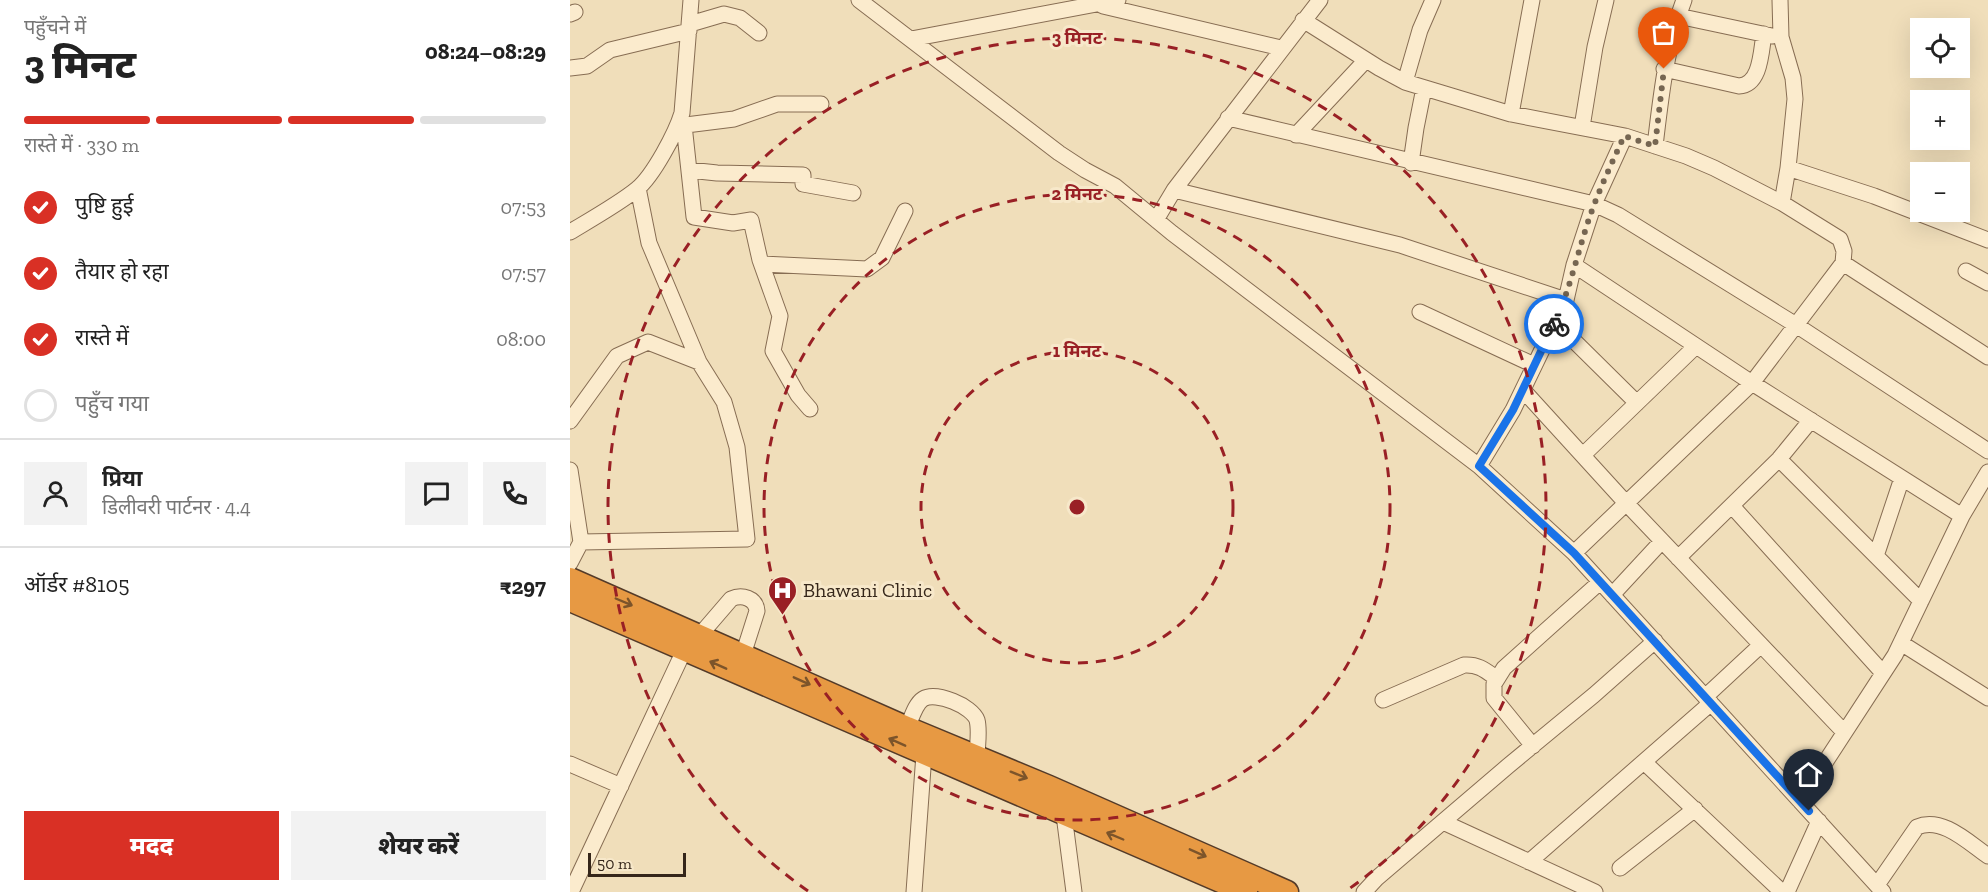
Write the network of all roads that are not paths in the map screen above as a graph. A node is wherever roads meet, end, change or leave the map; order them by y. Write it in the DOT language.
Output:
graph roads {
  1 [pos="691,0"];
  2 [pos="858,0"];
  3 [pos="1118,0"];
  4 [pos="1320,0"];
  5 [pos="1433,0"];
  6 [pos="1532,0"];
  7 [pos="1606,0"];
  8 [pos="1684,0"];
  9 [pos="1780,0"];
  10 [pos="1080,4"];
  11 [pos="1097,4"];
  12 [pos="1678,16"];
  13 [pos="1303,20"];
  14 [pos="689,27"];
  15 [pos="759,33"];
  16 [pos="1764,34"];
  17 [pos="1781,38"];
  18 [pos="911,39"];
  19 [pos="1281,48"];
  20 [pos="1366,60"];
  21 [pos="570,68"];
  22 [pos="1664,69"];
  23 [pos="1405,82"];
  24 [pos="1424,88"];
  25 [pos="821,104"];
  26 [pos="1511,114"];
  27 [pos="1228,118"];
  28 [pos="681,125"];
  29 [pos="1582,127"];
  30 [pos="1296,135"];
  31 [pos="1624,136"];
  32 [pos="1655,146"];
  33 [pos="1411,162"];
  34 [pos="1788,168"];
  35 [pos="689,170"];
  36 [pos="638,188"];
  37 [pos="1174,190"];
  38 [pos="853,193"];
  39 [pos="1782,203"];
  40 [pos="1594,204"];
  41 [pos="905,211"];
  42 [pos="1156,220"];
  43 [pos="570,232"];
  44 [pos="1988,240"];
  45 [pos="1844,263"];
  46 [pos="762,264"];
  47 [pos="1574,265"];
  48 [pos="1966,271"];
  49 [pos="1988,283"];
  50 [pos="1566,300"];
  51 [pos="1420,312"];
  52 [pos="1555,322"];
  53 [pos="1796,325"];
  54 [pos="1696,346"];
  55 [pos="1988,357"];
  56 [pos="699,362"];
  57 [pos="1534,365"];
  58 [pos="1752,383"];
  59 [pos="1523,390"];
  60 [pos="1637,403"];
  61 [pos="810,409"];
  62 [pos="1811,420"];
  63 [pos="570,421"];
  64 [pos="1988,451"];
  65 [pos="1583,454"];
  66 [pos="1779,459"];
  67 [pos="1479,466"];
  68 [pos="570,470"];
  69 [pos="1988,472"];
  70 [pos="1902,478"];
  71 [pos="1626,502"];
  72 [pos="1732,506"];
  73 [pos="1962,516"];
  74 [pos="1662,541"];
  75 [pos="581,542"];
  76 [pos="1574,553"];
  77 [pos="1876,556"];
  78 [pos="1678,558"];
  79 [pos="570,563"];
  80 [pos="570,579"];
  81 [pos="1600,582"];
  82 [pos="1612,595"];
  83 [pos="1921,601"];
  84 [pos="572,606"];
  85 [pos="1654,641"];
  86 [pos="692,642"];
  87 [pos="1901,643"];
  88 [pos="1761,645"];
  89 [pos="743,655"];
  90 [pos="1883,673"];
  91 [pos="1496,678"];
  92 [pos="1988,698"];
  93 [pos="1383,700"];
  94 [pos="1708,700"];
  95 [pos="908,728"];
  96 [pos="1844,732"];
  97 [pos="1533,746"];
  98 [pos="924,754"];
  99 [pos="977,758"];
  100 [pos="1644,762"];
  101 [pos="570,764"];
  102 [pos="621,786"];
  103 [pos="1800,801"];
  104 [pos="1695,809"];
  105 [pos="1064,815"];
  106 [pos="1819,821"];
  107 [pos="1443,822"];
  108 [pos="1988,856"];
  109 [pos="1529,862"];
  110 [pos="1620,868"];
  111 [pos="1880,889"];
  112 [pos="571,892"];
  113 [pos="914,892"];
  114 [pos="1074,892"];
  115 [pos="1246,892"];
  116 [pos="1287,892"];
  117 [pos="1364,892"];
  118 [pos="1595,892"];
  119 [pos="1782,892"];
  120 [pos="1787,892"];
  1 -- 14 [label="street"];
  2 -- 18 [label="street"];
  3 -- 11 [label="street"];
  4 -- 13 [label="street"];
  5 -- 23 [label="street"];
  6 -- 26 [label="street"];
  7 -- 29 [label="street"];
  8 -- 12 [label="street"];
  9 -- 17 [label="street"];
  10 -- 11 [label="street"];
  10 -- 18 [label="street"];
  11 -- 19 [label="street"];
  12 -- 16 [label="street"];
  12 -- 22 [label="street"];
  13 -- 19 [label="street"];
  13 -- 20 [label="street"];
  14 -- 15 [label="street"];
  14 -- 21 [label="street"];
  14 -- 28 [label="street"];
  16 -- 17 [label="street"];
  16 -- 22 [label="street"];
  17 -- 34 [label="street"];
  18 -- 42 [label="street"];
  19 -- 27 [label="street"];
  20 -- 23 [label="street"];
  20 -- 30 [label="street"];
  22 -- 32 [label="street"];
  23 -- 24 [label="street"];
  24 -- 26 [label="street"];
  24 -- 33 [label="street"];
  25 -- 28 [label="street"];
  26 -- 29 [label="street"];
  27 -- 30 [label="street"];
  27 -- 37 [label="street"];
  28 -- 35 [label="street"];
  28 -- 36 [label="street"];
  29 -- 31 [label="street"];
  30 -- 33 [label="street"];
  31 -- 32 [label="street"];
  31 -- 40 [label="street"];
  32 -- 39 [label="street"];
  33 -- 40 [label="street"];
  34 -- 39 [label="street"];
  34 -- 44 [label="street"];
  35 -- 38 [label="street"];
  35 -- 46 [label="street"];
  36 -- 43 [label="street"];
  36 -- 56 [label="street"];
  37 -- 42 [label="street"];
  37 -- 50 [label="street"];
  39 -- 45 [label="street"];
  40 -- 47 [label="street"];
  40 -- 53 [label="street"];
  41 -- 46 [label="street"];
  42 -- 67 [label="street"];
  45 -- 53 [label="street"];
  45 -- 55 [label="street"];
  46 -- 61 [label="street"];
  47 -- 50 [label="street"];
  47 -- 54 [label="street"];
  48 -- 49 [label="street"];
  50 -- 52 [label="street"];
  51 -- 57 [label="street"];
  52 -- 57 [label="street"];
  52 -- 60 [label="street"];
  53 -- 58 [label="street"];
  53 -- 64 [label="street"];
  54 -- 58 [label="street"];
  54 -- 60 [label="street"];
  56 -- 63 [label="street"];
  56 -- 75 [label="street"];
  57 -- 59 [label="street"];
  58 -- 62 [label="street"];
  58 -- 71 [label="street"];
  59 -- 65 [label="street"];
  59 -- 67 [label="street"];
  60 -- 65 [label="street"];
  62 -- 66 [label="street"];
  62 -- 70 [label="street"];
  65 -- 71 [label="street"];
  66 -- 72 [label="street"];
  66 -- 77 [label="street"];
  67 -- 76 [label="street"];
  68 -- 75 [label="street"];
  69 -- 73 [label="street"];
  70 -- 73 [label="street"];
  70 -- 77 [label="street"];
  71 -- 74 [label="street"];
  71 -- 76 [label="street"];
  72 -- 78 [label="street"];
  72 -- 90 [label="street"];
  73 -- 83 [label="street"];
  74 -- 78 [label="street"];
  74 -- 82 [label="street"];
  75 -- 79 [label="street"];
  76 -- 81 [label="street"];
  77 -- 83 [label="street"];
  78 -- 88 [label="street"];
  80 -- 86 [label="highway, one-way"];
  81 -- 82 [label="street"];
  81 -- 91 [label="street"];
  82 -- 85 [label="street"];
  83 -- 87 [label="street"];
  84 -- 86 [label="highway"];
  85 -- 94 [label="street"];
  85 -- 97 [label="street"];
  86 -- 89 [label="highway"];
  86 -- 89 [label="street"];
  98 -- 86 [label="highway, one-way"];
  86 -- 102 [label="street"];
  87 -- 90 [label="street"];
  87 -- 92 [label="street"];
  88 -- 94 [label="street"];
  88 -- 96 [label="street"];
  89 -- 95 [label="highway, one-way"];
  90 -- 96 [label="street"];
  91 -- 93 [label="street"];
  91 -- 97 [label="street"];
  94 -- 100 [label="street"];
  94 -- 103 [label="street"];
  95 -- 99 [label="highway"];
  95 -- 99 [label="street"];
  96 -- 103 [label="street"];
  97 -- 107 [label="street"];
  98 -- 105 [label="highway"];
  98 -- 113 [label="street"];
  99 -- 116 [label="highway, one-way"];
  100 -- 104 [label="street"];
  100 -- 109 [label="street"];
  101 -- 102 [label="street"];
  102 -- 112 [label="street"];
  103 -- 106 [label="street"];
  104 -- 110 [label="street"];
  104 -- 119 [label="street"];
  105 -- 114 [label="street"];
  115 -- 105 [label="highway, one-way"];
  106 -- 111 [label="street"];
  106 -- 120 [label="street"];
  107 -- 109 [label="street"];
  107 -- 117 [label="street"];
  108 -- 111 [label="street"];
  109 -- 118 [label="street"];
}
